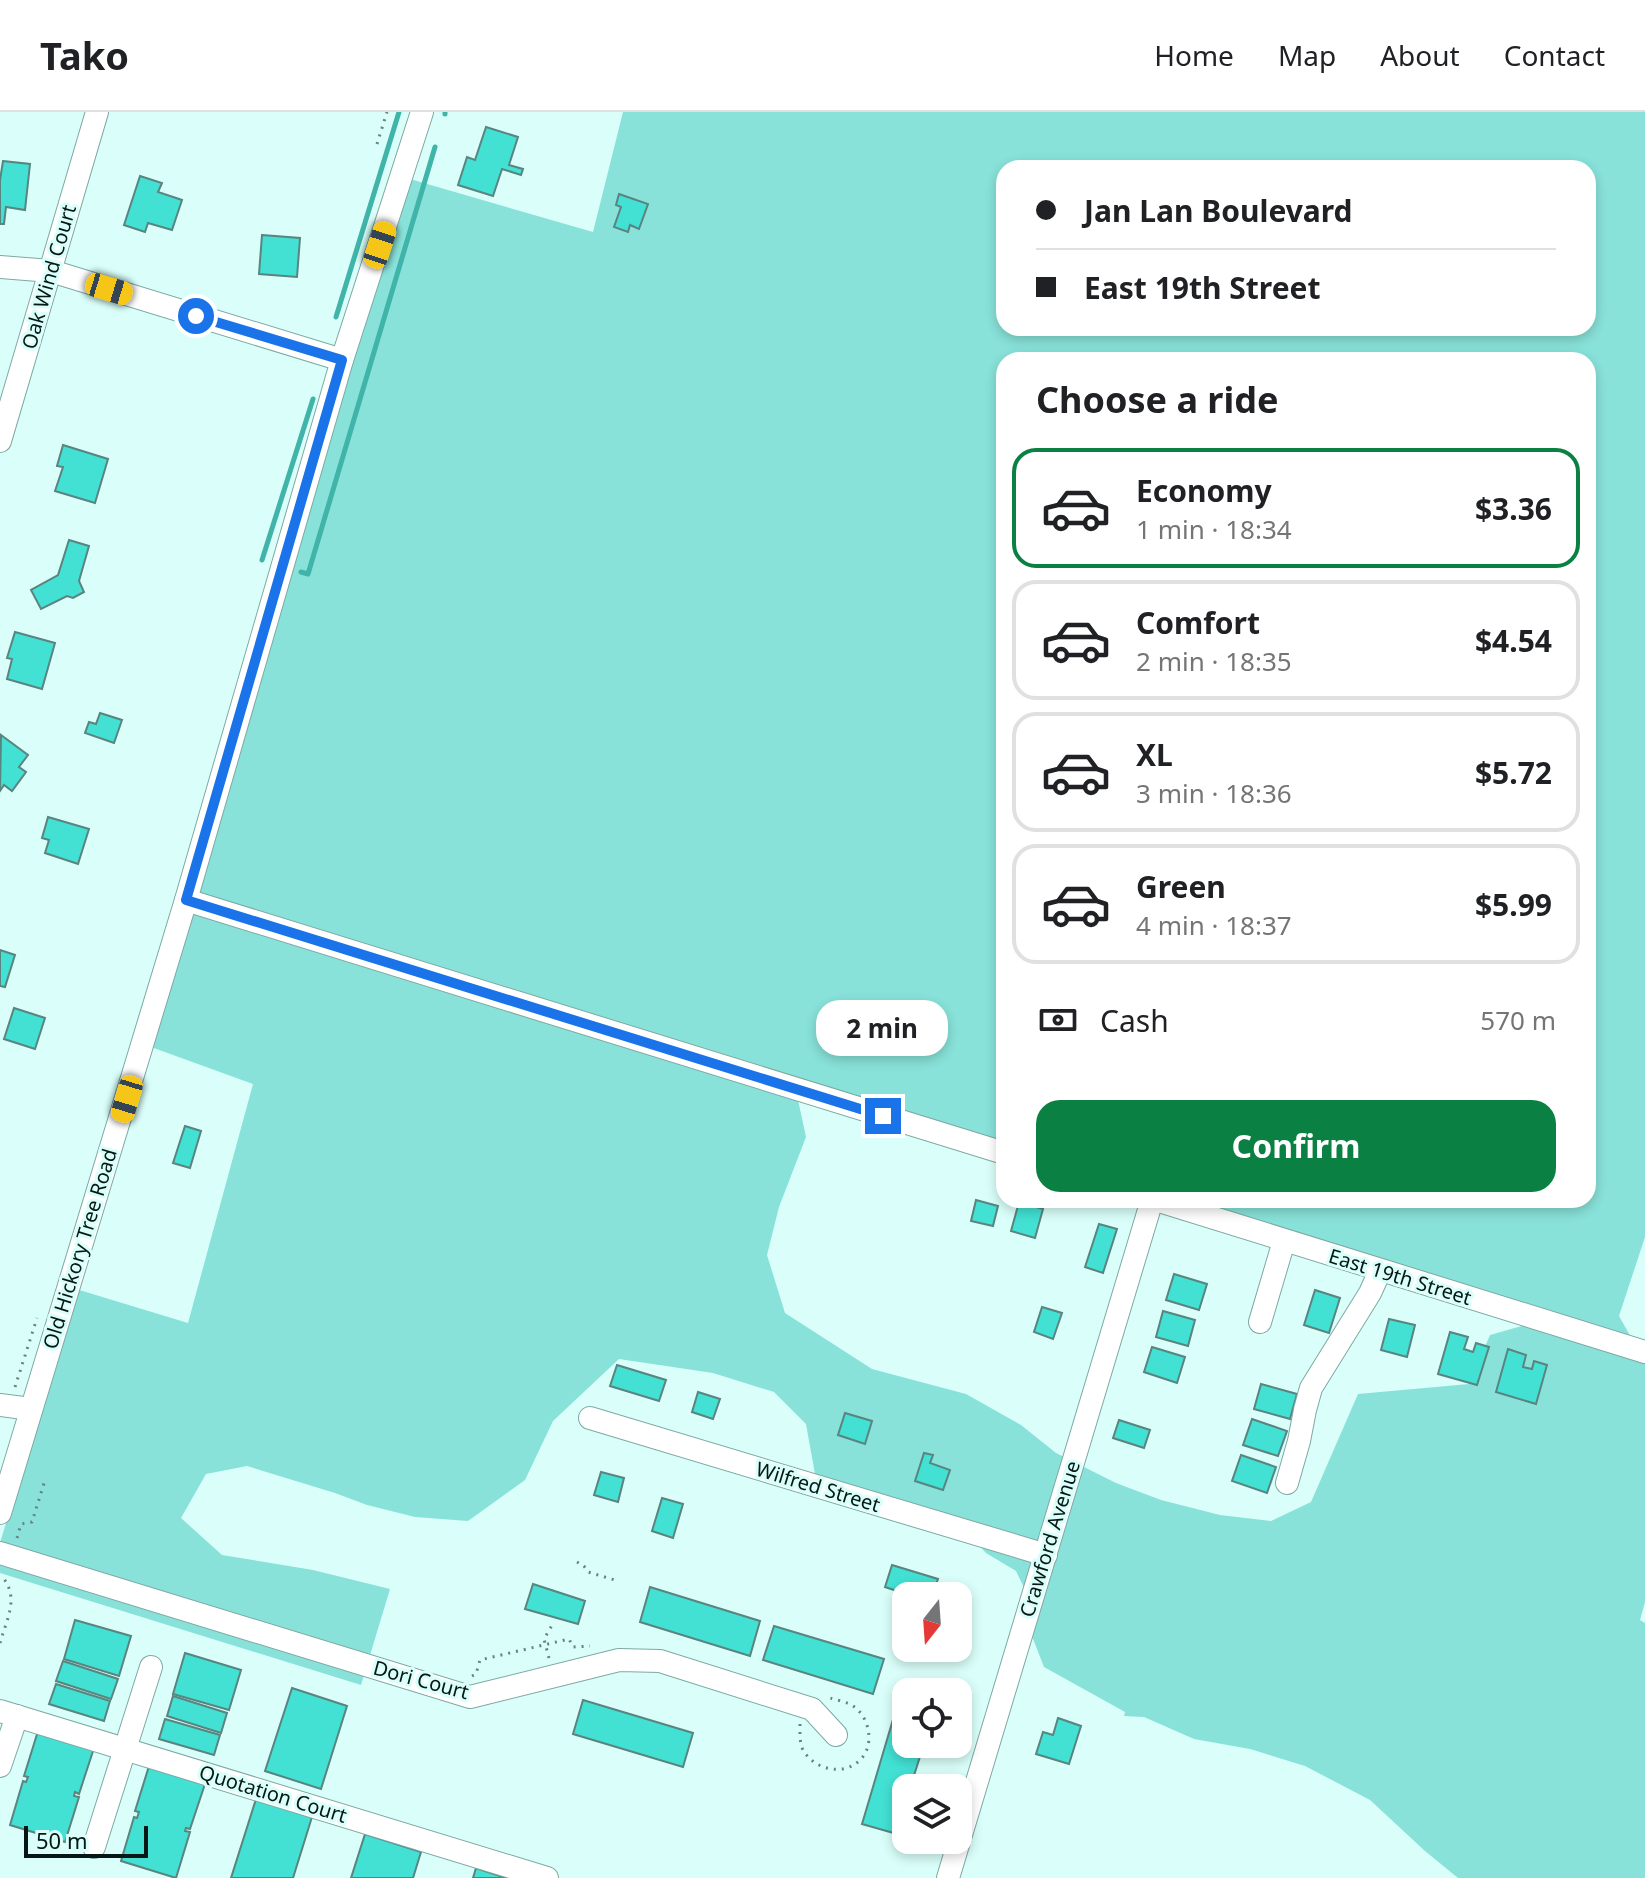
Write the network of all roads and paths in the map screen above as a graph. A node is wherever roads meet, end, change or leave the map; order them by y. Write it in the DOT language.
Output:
graph roads {
  1 [pos="97,112"];
  2 [pos="387,112"];
  3 [pos="422,112"];
  4 [pos="377,144"];
  5 [pos="0,267"];
  6 [pos="51,271"];
  7 [pos="342,360"];
  8 [pos="0,441"];
  9 [pos="186,900"];
  10 [pos="996,1151"];
  11 [pos="1152,1208"];
  12 [pos="1179,1208"];
  13 [pos="1284,1241"];
  14 [pos="1380,1271"];
  15 [pos="1260,1322"];
  16 [pos="1645,1352"];
  17 [pos="0,1405"];
  18 [pos="31,1409"];
  19 [pos="590,1418"];
  20 [pos="1287,1483"];
  21 [pos="0,1513"];
  22 [pos="0,1553"];
  23 [pos="1046,1555"];
  24 [pos="577,1562"];
  25 [pos="588,1572"];
  26 [pos="586,1578"];
  27 [pos="618,1581"];
  28 [pos="554,1622"];
  29 [pos="549,1658"];
  30 [pos="151,1667"];
  31 [pos="8,1713"];
  32 [pos="836,1735"];
  33 [pos="126,1749"];
  34 [pos="0,1766"];
  35 [pos="94,1847"];
  36 [pos="547,1878"];
  37 [pos="948,1878"];
  1 -- 6 [label="street, Oak Wind Court"];
  2 -- 4 [label="path"];
  3 -- 7 [label="street, Old Hickory Tree Road"];
  5 -- 6 [label="street"];
  6 -- 7 [label="street"];
  6 -- 8 [label="street, Oak Wind Court"];
  7 -- 9 [label="street, Old Hickory Tree Road"];
  9 -- 10 [label="street"];
  9 -- 18 [label="street, Old Hickory Tree Road"];
  11 -- 23 [label="street, Crawford Avenue"];
  12 -- 13 [label="street, East 19th Street"];
  13 -- 14 [label="street, East 19th Street"];
  13 -- 15 [label="street"];
  14 -- 16 [label="street, East 19th Street"];
  14 -- 20 [label="street"];
  17 -- 18 [label="street"];
  18 -- 21 [label="street, Old Hickory Tree Road"];
  19 -- 23 [label="street, Wilfred Street"];
  22 -- 32 [label="street, Dori Court"];
  23 -- 37 [label="street, Crawford Avenue"];
  24 -- 25 [label="path"];
  25 -- 26 [label="path"];
  25 -- 27 [label="path"];
  28 -- 29 [label="path"];
  30 -- 33 [label="street"];
  31 -- 33 [label="street, Quotation Court"];
  31 -- 34 [label="street"];
  33 -- 35 [label="street"];
  33 -- 36 [label="street, Quotation Court"];
}
